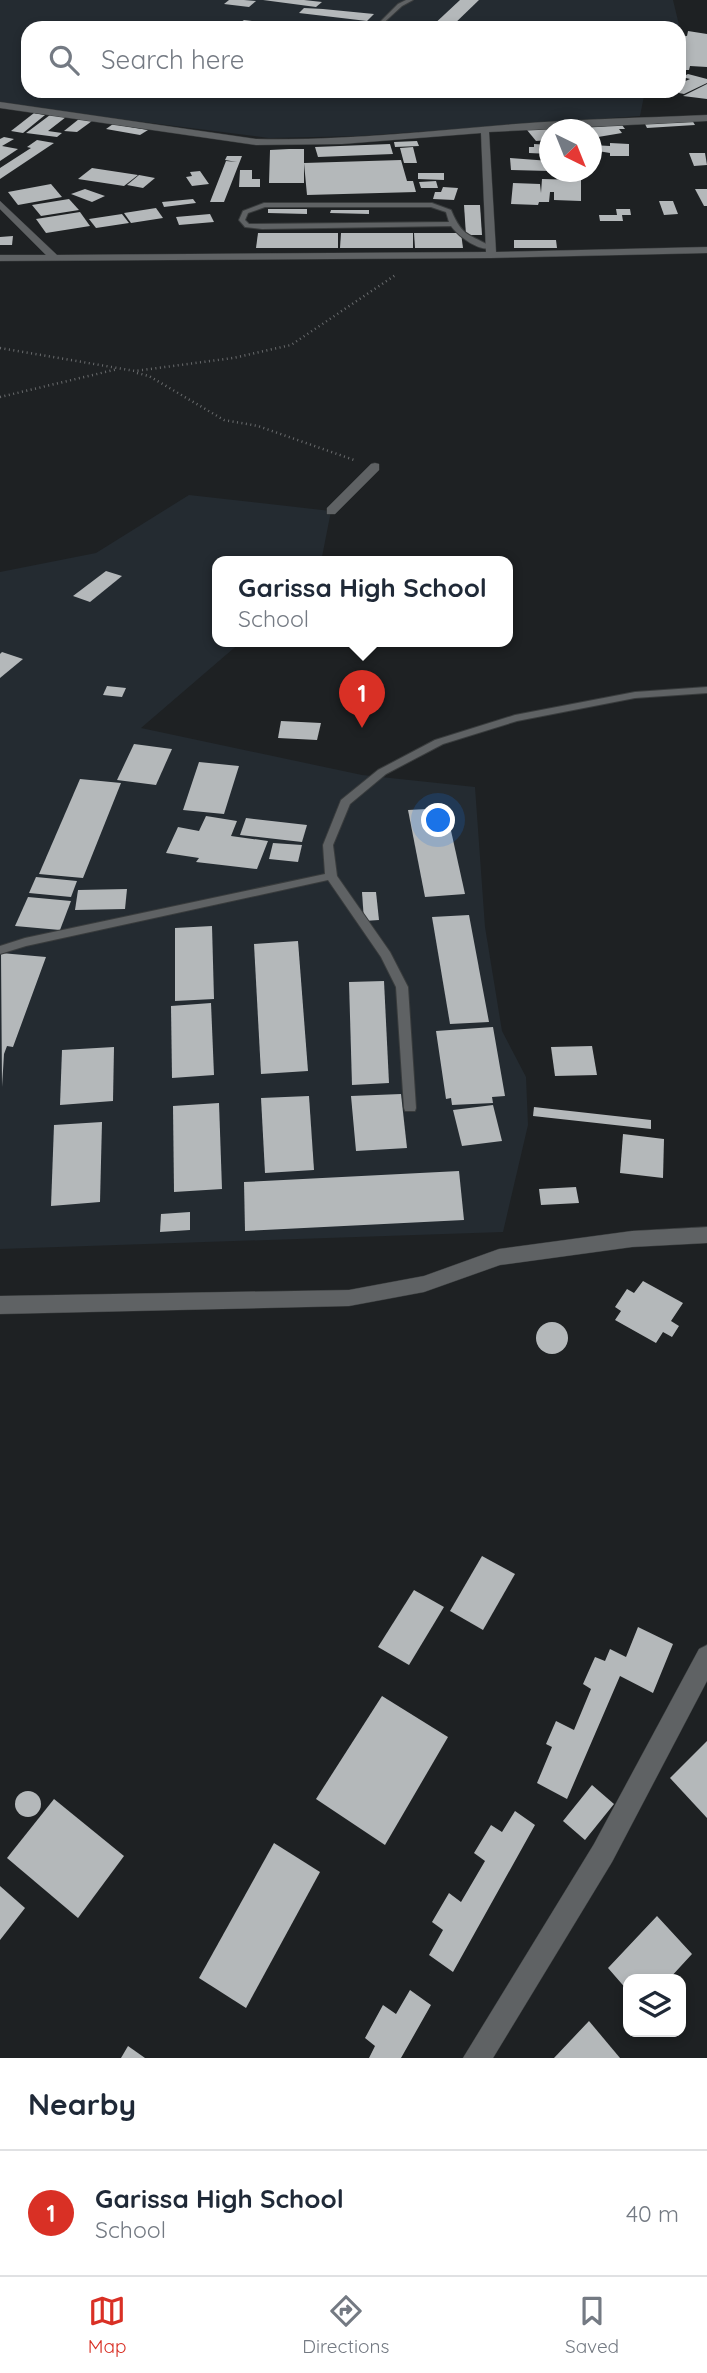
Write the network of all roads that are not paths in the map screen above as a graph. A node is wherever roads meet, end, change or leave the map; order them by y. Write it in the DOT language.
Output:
graph roads {
  1 [pos="411,0"];
  2 [pos="383,21"];
  3 [pos="1,105"];
  4 [pos="707,118"];
  5 [pos="485,130"];
  6 [pos="0,204"];
  7 [pos="452,224"];
  8 [pos="707,250"];
  9 [pos="491,252"];
  10 [pos="54,257"];
  11 [pos="0,258"];
  12 [pos="375,467"];
  13 [pos="331,510"];
  14 [pos="707,690"];
  15 [pos="331,876"];
  16 [pos="0,950"];
  17 [pos="410,1108"];
  18 [pos="707,1235"];
  19 [pos="0,1305"];
  20 [pos="707,1657"];
  21 [pos="477,2058"];
  1 -- 2 [label="lane"];
  3 -- 5 [label="street"];
  4 -- 5 [label="street"];
  5 -- 9 [label="street"];
  6 -- 10 [label="street"];
  7 -- 7 [label="lane"];
  7 -- 9 [label="lane"];
  8 -- 9 [label="street"];
  9 -- 10 [label="street"];
  10 -- 11 [label="street"];
  12 -- 13 [label="street"];
  14 -- 15 [label="lane"];
  15 -- 16 [label="lane"];
  15 -- 17 [label="lane"];
  18 -- 19 [label="street"];
  20 -- 21 [label="street"];
}
